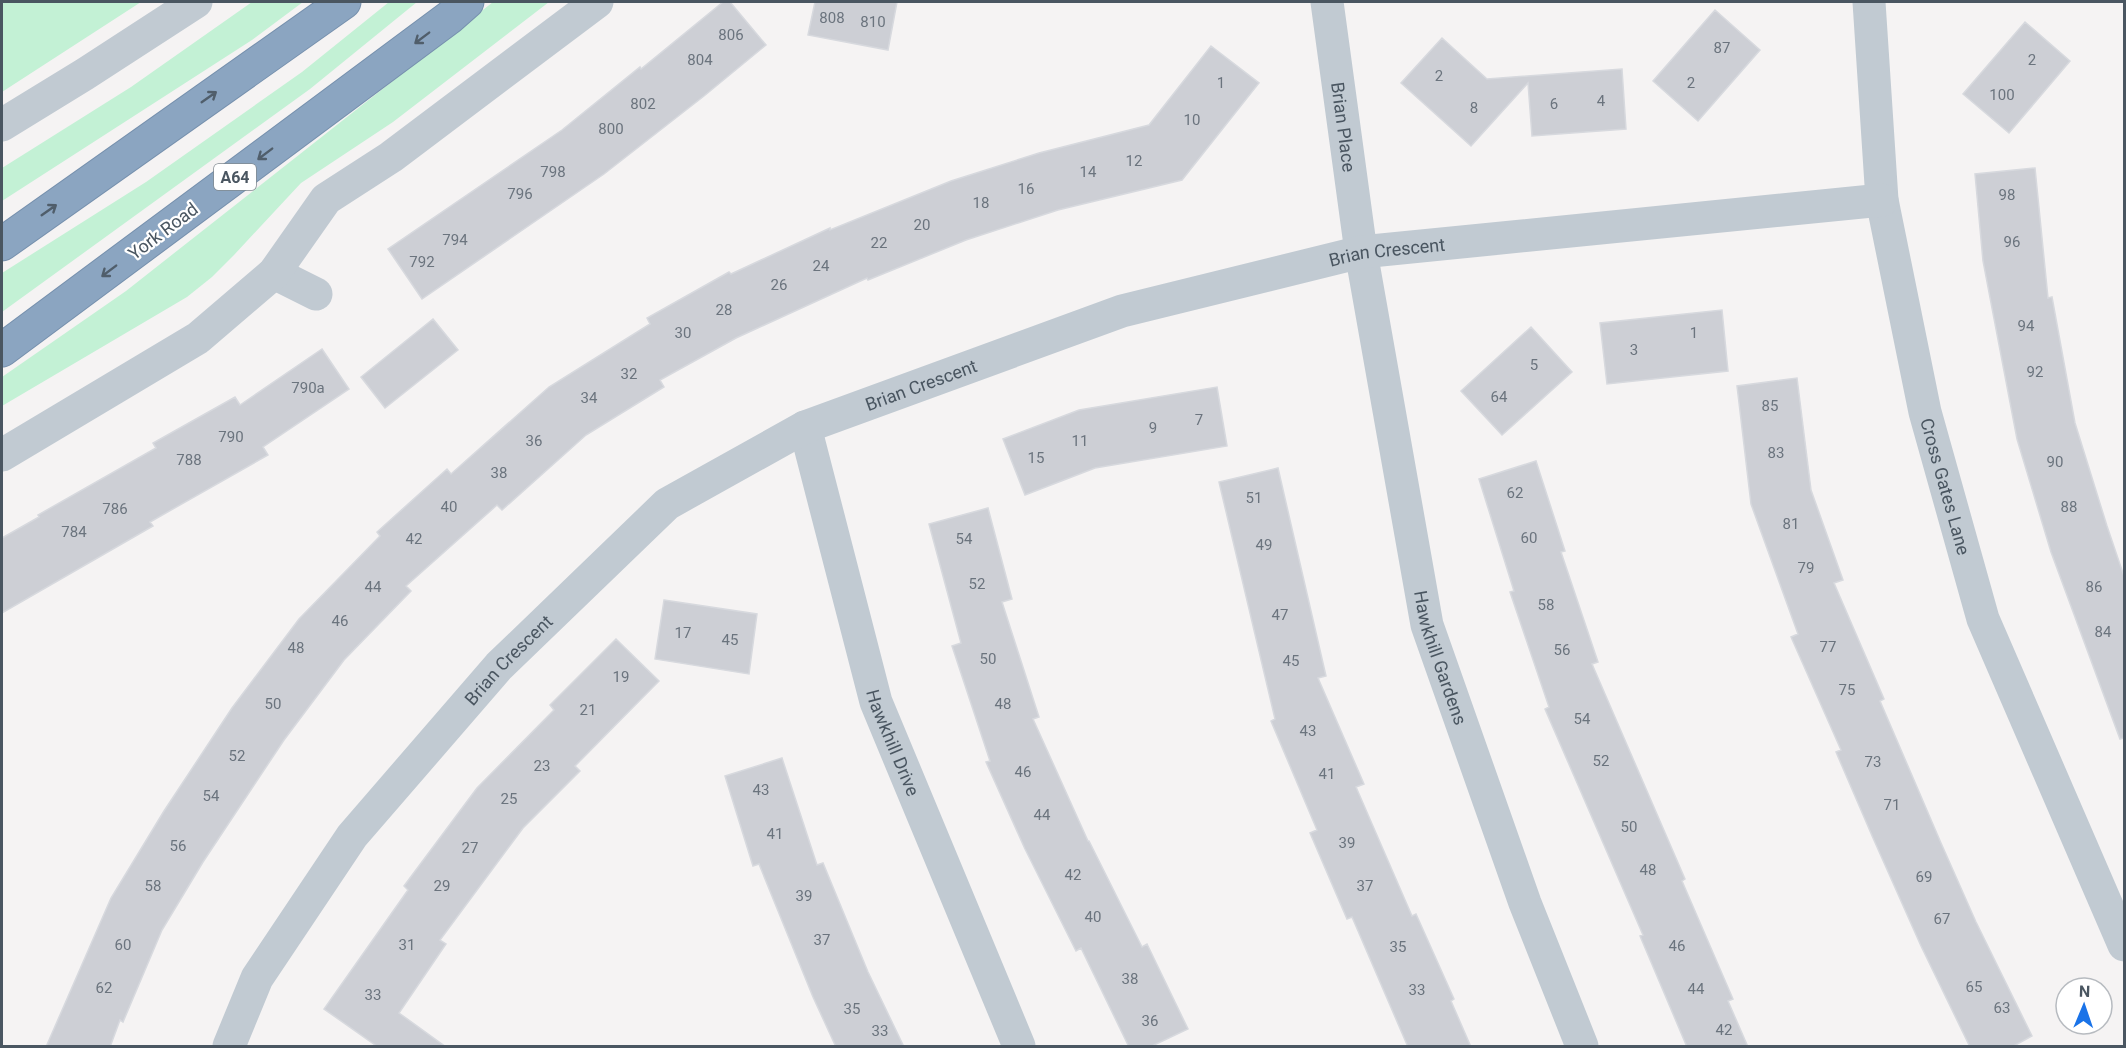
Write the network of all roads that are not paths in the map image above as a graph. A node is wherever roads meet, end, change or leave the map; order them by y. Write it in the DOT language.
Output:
graph roads {
  1 [pos="196,2"];
  2 [pos="344,2"];
  3 [pos="467,2"];
  4 [pos="597,2"];
  5 [pos="1327,2"];
  6 [pos="1869,2"];
  7 [pos="2,125"];
  8 [pos="1882,200"];
  9 [pos="2,244"];
  10 [pos="1361,252"];
  11 [pos="274,273"];
  12 [pos="316,294"];
  13 [pos="2,350"];
  14 [pos="805,427"];
  15 [pos="2,455"];
  16 [pos="2124,945"];
  17 [pos="229,1047"];
  18 [pos="1019,1047"];
  19 [pos="1582,1047"];
  1 -- 7 [label="street"];
  9 -- 2 [label="highway, one-way"];
  3 -- 13 [label="highway, York Road / A64, one-way"];
  4 -- 11 [label="street"];
  5 -- 10 [label="street, Brian Place"];
  6 -- 8 [label="street, Cross Gates Lane"];
  8 -- 10 [label="street, Brian Crescent"];
  8 -- 16 [label="street, Cross Gates Lane"];
  10 -- 14 [label="street, Brian Crescent"];
  10 -- 19 [label="street, Hawkhill Gardens"];
  11 -- 12 [label="street"];
  11 -- 15 [label="street"];
  14 -- 17 [label="street, Brian Crescent"];
  14 -- 18 [label="street, Hawkhill Drive"];
}
